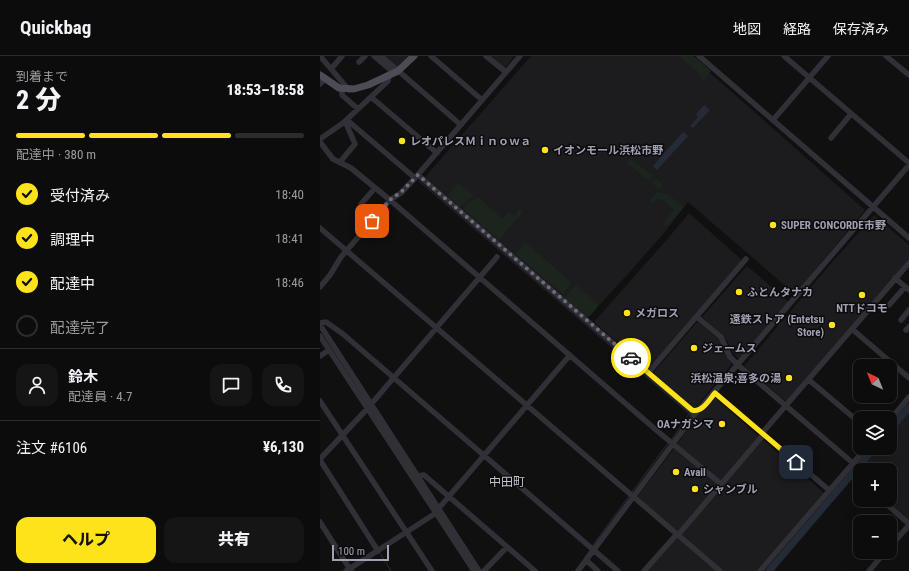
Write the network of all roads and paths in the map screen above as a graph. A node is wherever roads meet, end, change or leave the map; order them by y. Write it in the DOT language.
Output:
graph roads {
  1 [pos="320,56"];
  2 [pos="342,56"];
  3 [pos="365,56"];
  4 [pos="374,56"];
  5 [pos="381,56"];
  6 [pos="414,56"];
  7 [pos="431,56"];
  8 [pos="486,56"];
  9 [pos="520,56"];
  10 [pos="699,56"];
  11 [pos="784,56"];
  12 [pos="828,56"];
  13 [pos="886,56"];
  14 [pos="359,62"];
  15 [pos="331,69"];
  16 [pos="506,72"];
  17 [pos="393,73"];
  18 [pos="909,76"];
  19 [pos="809,78"];
  20 [pos="322,79"];
  21 [pos="342,88"];
  22 [pos="349,90"];
  23 [pos="371,97"];
  24 [pos="482,100"];
  25 [pos="358,109"];
  26 [pos="851,114"];
  27 [pos="773,120"];
  28 [pos="346,121"];
  29 [pos="461,125"];
  30 [pos="830,138"];
  31 [pos="320,140"];
  32 [pos="437,153"];
  33 [pos="340,162"];
  34 [pos="909,164"];
  35 [pos="416,177"];
  36 [pos="375,188"];
  37 [pos="390,200"];
  38 [pos="361,204"];
  39 [pos="873,207"];
  40 [pos="320,228"];
  41 [pos="909,238"];
  42 [pos="347,250"];
  43 [pos="497,258"];
  44 [pos="746,259"];
  45 [pos="909,263"];
  46 [pos="480,278"];
  47 [pos="895,278"];
  48 [pos="320,287"];
  49 [pos="907,288"];
  50 [pos="889,305"];
  51 [pos="909,310"];
  52 [pos="697,317"];
  53 [pos="901,320"];
  54 [pos="320,324"];
  55 [pos="436,328"];
  56 [pos="852,329"];
  57 [pos="320,336"];
  58 [pos="329,350"];
  59 [pos="570,355"];
  60 [pos="320,356"];
  61 [pos="738,365"];
  62 [pos="648,373"];
  63 [pos="394,378"];
  64 [pos="909,378"];
  65 [pos="809,380"];
  66 [pos="715,393"];
  67 [pos="909,397"];
  68 [pos="320,401"];
  69 [pos="369,406"];
  70 [pos="527,406"];
  71 [pos="786,406"];
  72 [pos="695,411"];
  73 [pos="897,412"];
  74 [pos="853,417"];
  75 [pos="343,434"];
  76 [pos="764,434"];
  77 [pos="673,443"];
  78 [pos="860,455"];
  79 [pos="484,456"];
  80 [pos="320,459"];
  81 [pos="853,463"];
  82 [pos="418,476"];
  83 [pos="722,484"];
  84 [pos="829,490"];
  85 [pos="450,496"];
  86 [pos="633,496"];
  87 [pos="890,507"];
  88 [pos="437,511"];
  89 [pos="320,522"];
  90 [pos="909,524"];
  91 [pos="406,532"];
  92 [pos="677,534"];
  93 [pos="897,539"];
  94 [pos="507,547"];
  95 [pos="594,550"];
  96 [pos="378,551"];
  97 [pos="880,559"];
  98 [pos="586,560"];
  99 [pos="349,570"];
  100 [pos="871,570"];
  101 [pos="432,571"];
  102 [pos="474,571"];
  103 [pos="479,571"];
  104 [pos="484,571"];
  105 [pos="535,571"];
  106 [pos="578,571"];
  107 [pos="598,571"];
  108 [pos="618,571"];
  109 [pos="644,571"];
  110 [pos="720,571"];
  111 [pos="760,571"];
  1 -- 15 [label="street"];
  2 -- 15 [label="street"];
  3 -- 14 [label="street"];
  4 -- 17 [label="street"];
  5 -- 17 [label="street"];
  6 -- 17 [label="main road"];
  7 -- 24 [label="street"];
  8 -- 16 [label="street"];
  9 -- 16 [label="street"];
  10 -- 27 [label="street"];
  11 -- 19 [label="street"];
  12 -- 19 [label="street"];
  13 -- 18 [label="street"];
  15 -- 22 [label="street"];
  16 -- 24 [label="street"];
  17 -- 22 [label="main road"];
  17 -- 23 [label="street"];
  17 -- 29 [label="street"];
  19 -- 26 [label="street"];
  19 -- 27 [label="street"];
  20 -- 21 [label="main road"];
  21 -- 22 [label="main road"];
  21 -- 25 [label="street"];
  23 -- 25 [label="street"];
  23 -- 32 [label="street"];
  24 -- 29 [label="street"];
  25 -- 28 [label="street"];
  26 -- 30 [label="street"];
  26 -- 34 [label="street"];
  27 -- 39 [label="street"];
  28 -- 31 [label="street"];
  28 -- 33 [label="street"];
  28 -- 35 [label="street"];
  29 -- 32 [label="street"];
  31 -- 33 [label="street"];
  32 -- 35 [label="street"];
  33 -- 36 [label="street"];
  34 -- 39 [label="street"];
  35 -- 37 [label="street"];
  35 -- 62 [label="street"];
  36 -- 37 [label="street"];
  36 -- 38 [label="street"];
  37 -- 42 [label="street"];
  37 -- 46 [label="street"];
  39 -- 41 [label="street"];
  39 -- 61 [label="street"];
  40 -- 42 [label="street"];
  42 -- 48 [label="street"];
  42 -- 55 [label="street"];
  43 -- 46 [label="street"];
  44 -- 52 [label="street"];
  45 -- 47 [label="street"];
  46 -- 55 [label="street"];
  46 -- 59 [label="street"];
  47 -- 49 [label="street"];
  47 -- 56 [label="street"];
  49 -- 50 [label="street"];
  51 -- 53 [label="street"];
  52 -- 61 [label="street"];
  52 -- 62 [label="street"];
  54 -- 63 [label="street"];
  54 -- 69 [label="street"];
  55 -- 63 [label="street"];
  55 -- 70 [label="street"];
  56 -- 64 [label="street"];
  56 -- 65 [label="street"];
  57 -- 58 [label="street"];
  58 -- 60 [label="street"];
  58 -- 69 [label="street"];
  59 -- 70 [label="street"];
  59 -- 77 [label="street"];
  61 -- 66 [label="street"];
  61 -- 71 [label="street"];
  62 -- 72 [label="street"];
  63 -- 69 [label="street"];
  63 -- 79 [label="street"];
  65 -- 71 [label="street"];
  65 -- 74 [label="street"];
  66 -- 72 [label="street"];
  66 -- 76 [label="street"];
  67 -- 73 [label="street"];
  68 -- 75 [label="street"];
  69 -- 75 [label="street"];
  69 -- 82 [label="street"];
  69 -- 88 [label="street"];
  70 -- 79 [label="street"];
  70 -- 86 [label="street"];
  71 -- 76 [label="street"];
  71 -- 81 [label="street"];
  72 -- 77 [label="street"];
  75 -- 80 [label="street"];
  75 -- 91 [label="street"];
  76 -- 83 [label="street"];
  76 -- 84 [label="street"];
  77 -- 83 [label="street"];
  77 -- 86 [label="street"];
  78 -- 81 [label="street"];
  79 -- 85 [label="street"];
  79 -- 95 [label="street"];
  80 -- 96 [label="street"];
  81 -- 84 [label="street"];
  82 -- 85 [label="street"];
  82 -- 88 [label="street"];
  83 -- 92 [label="street"];
  84 -- 111 [label="street"];
  85 -- 88 [label="street"];
  85 -- 94 [label="street"];
  86 -- 92 [label="street"];
  86 -- 95 [label="street"];
  87 -- 90 [label="street"];
  88 -- 91 [label="street"];
  88 -- 102 [label="street"];
  88 -- 103 [label="street"];
  89 -- 99 [label="street"];
  90 -- 93 [label="street"];
  91 -- 96 [label="street"];
  91 -- 101 [label="street"];
  92 -- 109 [label="street"];
  92 -- 110 [label="street"];
  94 -- 104 [label="street"];
  94 -- 105 [label="street"];
  95 -- 98 [label="street"];
  95 -- 108 [label="street"];
  96 -- 99 [label="street"];
  97 -- 100 [label="street"];
  98 -- 106 [label="street"];
  98 -- 107 [label="street"];
}
